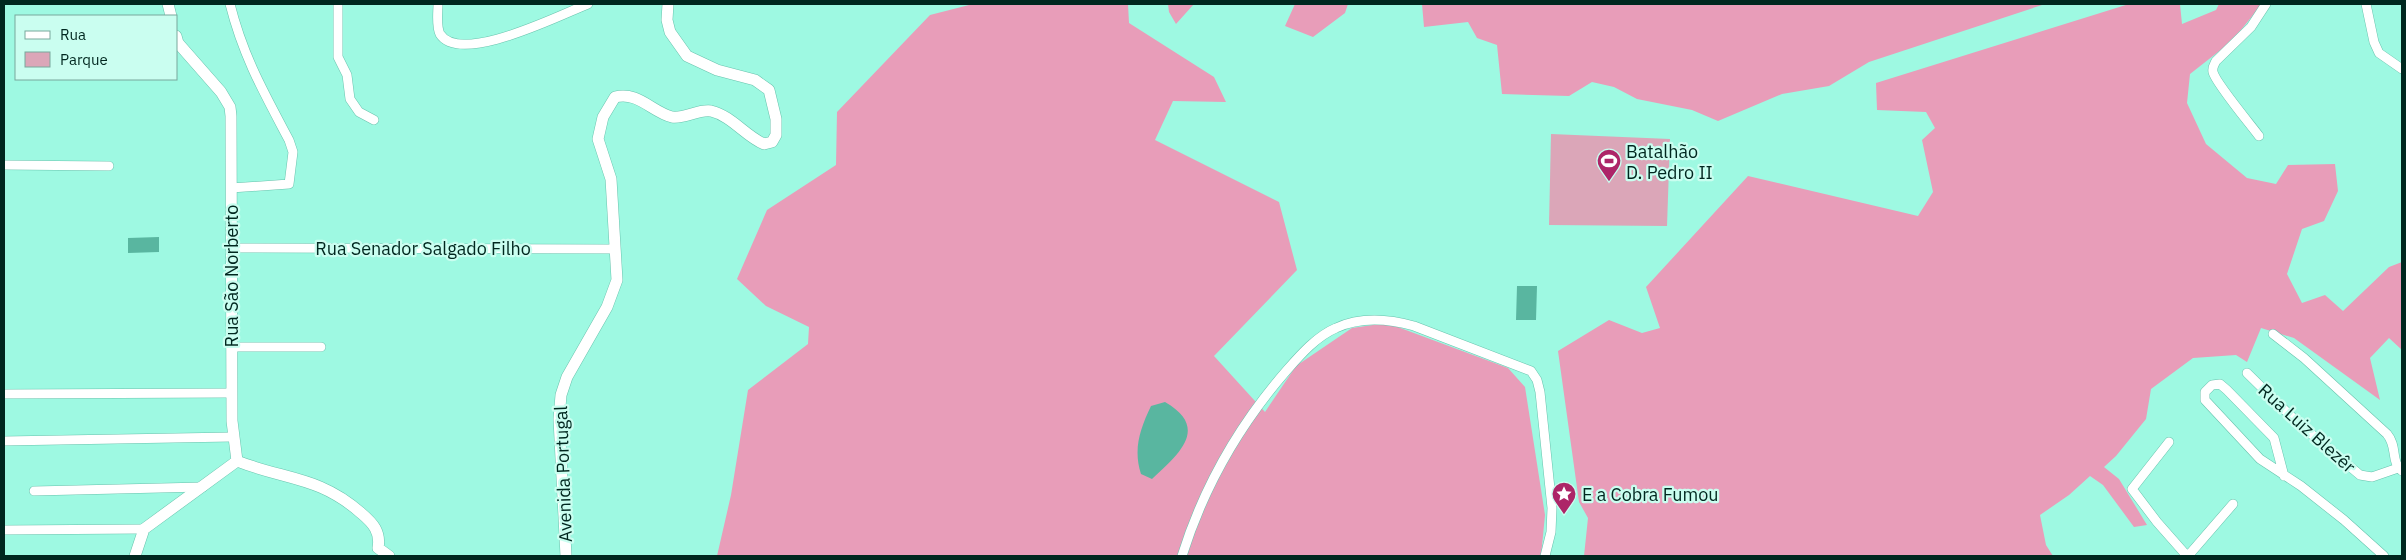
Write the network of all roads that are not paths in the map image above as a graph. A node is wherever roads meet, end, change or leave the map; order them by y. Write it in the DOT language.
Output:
graph roads {
  1 [pos="230,4"];
  2 [pos="338,4"];
  3 [pos="438,4"];
  4 [pos="588,4"];
  5 [pos="668,4"];
  6 [pos="2266,4"];
  7 [pos="2366,4"];
  8 [pos="178,43"];
  9 [pos="2402,69"];
  10 [pos="374,120"];
  11 [pos="2258,136"];
  12 [pos="4,165"];
  13 [pos="109,166"];
  14 [pos="231,188"];
  15 [pos="231,248"];
  16 [pos="614,249"];
  17 [pos="2273,334"];
  18 [pos="232,347"];
  19 [pos="321,347"];
  20 [pos="2247,373"];
  21 [pos="232,392"];
  22 [pos="4,394"];
  23 [pos="232,437"];
  24 [pos="4,441"];
  25 [pos="2169,442"];
  26 [pos="237,461"];
  27 [pos="2400,469"];
  28 [pos="2284,476"];
  29 [pos="203,487"];
  30 [pos="34,491"];
  31 [pos="2233,504"];
  32 [pos="144,529"];
  33 [pos="4,530"];
  34 [pos="378,552"];
  35 [pos="135,556"];
  36 [pos="389,556"];
  37 [pos="566,556"];
  38 [pos="1182,556"];
  39 [pos="1545,556"];
  40 [pos="2187,556"];
  41 [pos="2384,556"];
  1 -- 14 [label="street"];
  2 -- 10 [label="street"];
  3 -- 4 [label="street"];
  5 -- 16 [label="street, Avenida Portugal"];
  6 -- 11 [label="street"];
  7 -- 9 [label="street"];
  8 -- 14 [label="street, Rua São Norberto"];
  12 -- 13 [label="street"];
  14 -- 15 [label="street, Rua São Norberto"];
  15 -- 16 [label="street, Rua Senador Salgado Filho"];
  15 -- 18 [label="street, Rua São Norberto"];
  16 -- 37 [label="street, Avenida Portugal"];
  17 -- 27 [label="street, Rua Luiz Blezêr"];
  18 -- 19 [label="street"];
  18 -- 21 [label="street, Rua São Norberto"];
  20 -- 27 [label="street, Rua Luiz Blezêr"];
  21 -- 22 [label="street"];
  21 -- 23 [label="street, Rua São Norberto"];
  23 -- 24 [label="street"];
  23 -- 26 [label="street, Rua São Norberto"];
  25 -- 40 [label="street"];
  26 -- 29 [label="street"];
  26 -- 34 [label="street"];
  28 -- 28 [label="street"];
  28 -- 41 [label="street"];
  29 -- 30 [label="street"];
  29 -- 32 [label="street"];
  31 -- 40 [label="street"];
  32 -- 33 [label="street"];
  32 -- 35 [label="street"];
  34 -- 36 [label="street"];
  38 -- 39 [label="street"];
}
